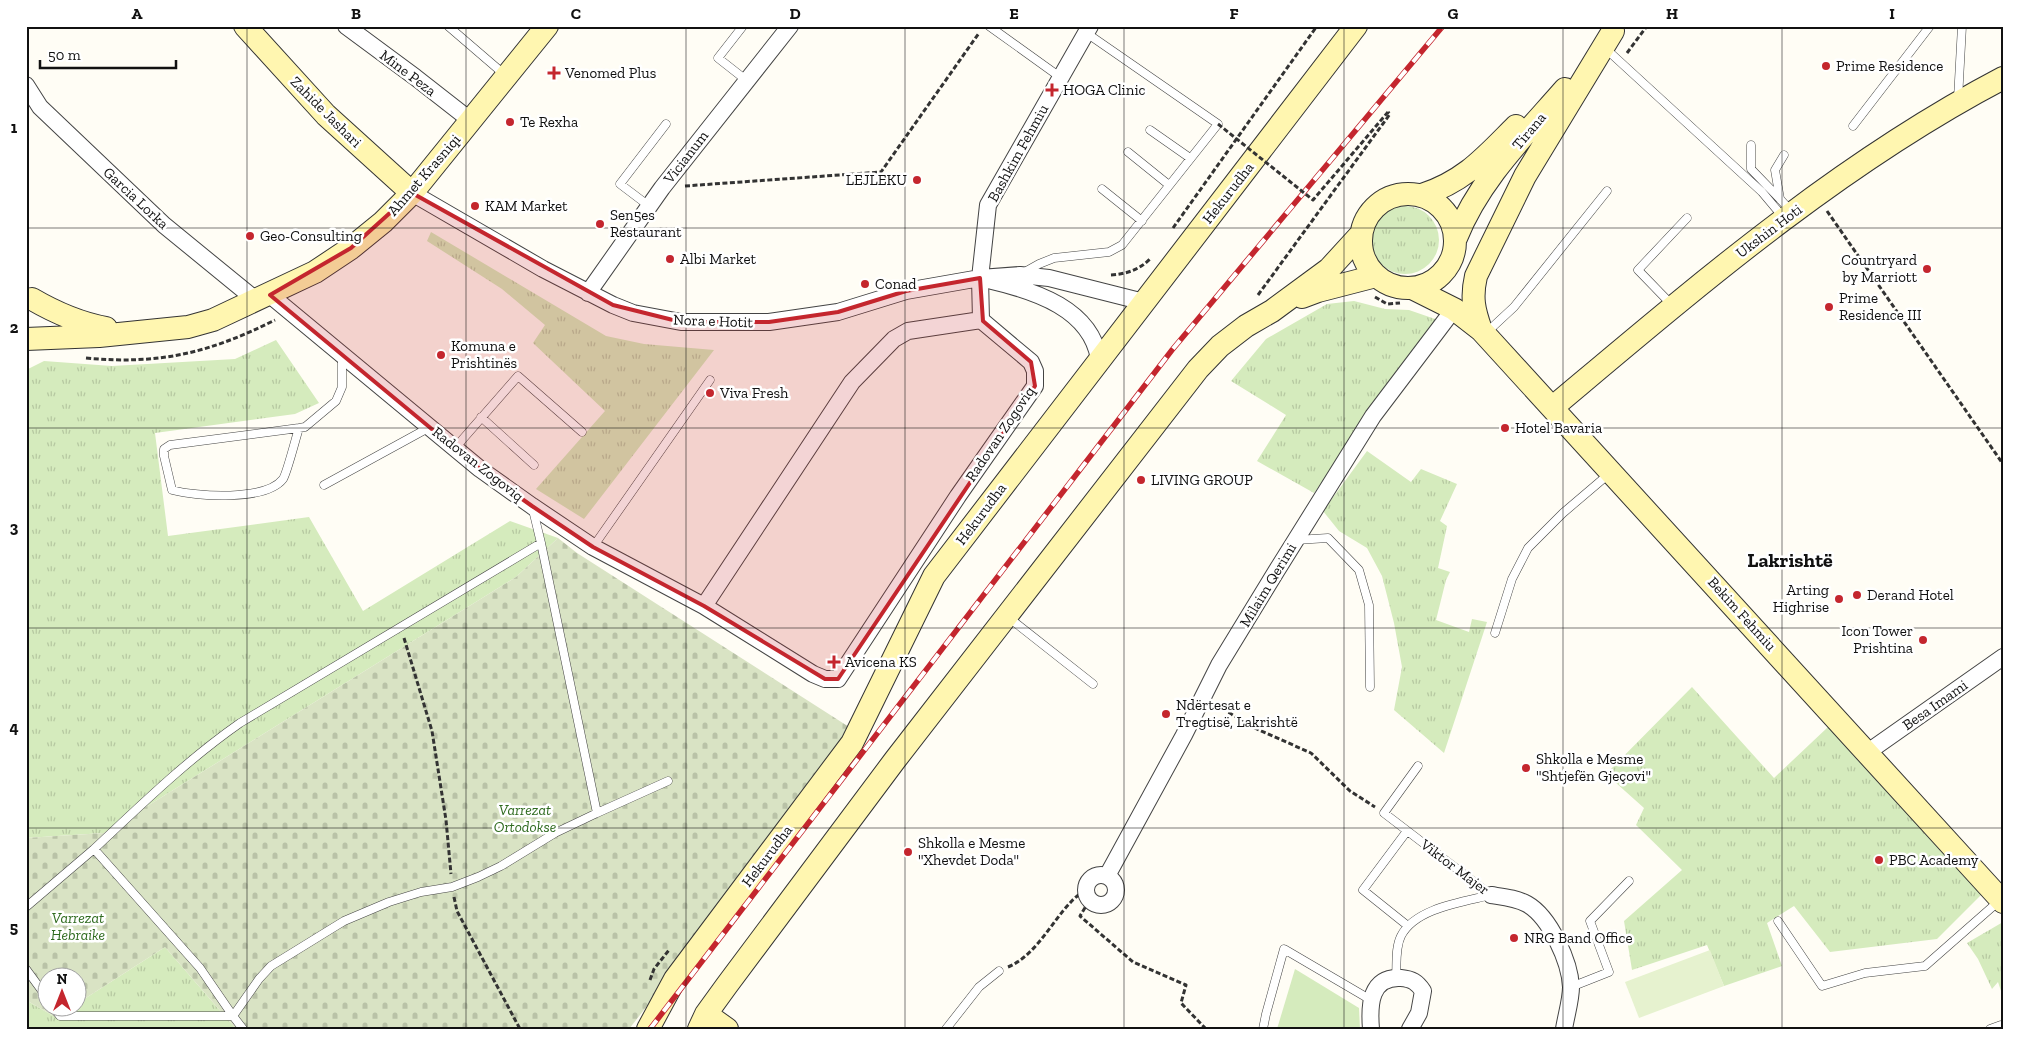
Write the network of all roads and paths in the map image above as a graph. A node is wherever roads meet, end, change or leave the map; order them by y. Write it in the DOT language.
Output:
graph roads {
  1 [pos="245,26"];
  2 [pos="346,26"];
  3 [pos="448,26"];
  4 [pos="547,26"];
  5 [pos="743,26"];
  6 [pos="790,26"];
  7 [pos="984,26"];
  8 [pos="989,26"];
  9 [pos="1317,26"];
  10 [pos="1356,26"];
  11 [pos="1930,26"];
  12 [pos="1962,26"];
  13 [pos="1087,29"];
  14 [pos="1609,38"];
  15 [pos="507,76"];
  16 [pos="1060,77"];
  17 [pos="2003,78"];
  18 [pos="746,80"];
  19 [pos="26,85"];
  20 [pos="1958,103"];
  21 [pos="470,120"];
  22 [pos="666,124"];
  23 [pos="1218,124"];
  24 [pos="1853,126"];
  25 [pos="1150,130"];
  26 [pos="1236,138"];
  27 [pos="1751,145"];
  28 [pos="1128,152"];
  29 [pos="1784,155"];
  30 [pos="1190,158"];
  31 [pos="1169,185"];
  32 [pos="662,188"];
  33 [pos="1102,188"];
  34 [pos="1606,191"];
  35 [pos="412,193"];
  36 [pos="1422,195"];
  37 [pos="649,206"];
  38 [pos="1824,206"];
  39 [pos="1786,210"];
  40 [pos="1687,218"];
  41 [pos="1142,221"];
  42 [pos="1169,234"];
  43 [pos="1361,234"];
  44 [pos="1455,246"];
  45 [pos="1153,254"];
  46 [pos="1020,275"];
  47 [pos="1110,275"];
  48 [pos="980,278"];
  49 [pos="1371,284"];
  50 [pos="588,293"];
  51 [pos="29,294"];
  52 [pos="1408,296"];
  53 [pos="263,298"];
  54 [pos="1144,302"];
  55 [pos="1264,304"];
  56 [pos="1673,306"];
  57 [pos="1454,309"];
  58 [pos="981,320"];
  59 [pos="1483,332"];
  60 [pos="132,333"];
  61 [pos="26,337"];
  62 [pos="342,355"];
  63 [pos="1099,359"];
  64 [pos="710,380"];
  65 [pos="1553,407"];
  66 [pos="481,417"];
  67 [pos="430,427"];
  68 [pos="299,428"];
  69 [pos="582,432"];
  70 [pos="455,448"];
  71 [pos="2003,464"];
  72 [pos="534,465"];
  73 [pos="1612,472"];
  74 [pos="324,484"];
  75 [pos="532,506"];
  76 [pos="1296,540"];
  77 [pos="541,543"];
  78 [pos="593,547"];
  79 [pos="704,606"];
  80 [pos="1006,615"];
  81 [pos="401,628"];
  82 [pos="1495,633"];
  83 [pos="2003,657"];
  84 [pos="1093,684"];
  85 [pos="1370,687"];
  86 [pos="1204,696"];
  87 [pos="1868,754"];
  88 [pos="1418,766"];
  89 [pos="668,781"];
  90 [pos="597,813"];
  91 [pos="1384,813"];
  92 [pos="1407,831"];
  93 [pos="94,849"];
  94 [pos="1107,876"];
  95 [pos="1629,881"];
  96 [pos="452,887"];
  97 [pos="1491,895"];
  98 [pos="1087,896"];
  99 [pos="2002,901"];
  100 [pos="26,907"];
  101 [pos="1778,921"];
  102 [pos="1408,926"];
  103 [pos="26,969"];
  104 [pos="999,971"];
  105 [pos="1396,978"];
  106 [pos="38,985"];
  107 [pos="1571,987"];
  108 [pos="1371,1000"];
  109 [pos="88,1016"];
  110 [pos="233,1016"];
  111 [pos="702,1022"];
  112 [pos="2001,1024"];
  113 [pos="243,1029"];
  114 [pos="520,1029"];
  115 [pos="648,1029"];
  116 [pos="727,1029"];
  117 [pos="946,1029"];
  118 [pos="1206,1029"];
  119 [pos="1263,1029"];
  120 [pos="1370,1029"];
  121 [pos="1410,1029"];
  122 [pos="1564,1029"];
  123 [pos="1990,1029"];
  1 -- 35 [label="main road, Zahide Jashari"];
  2 -- 21 [label="street, Mine Peza"];
  3 -- 15 [label="lane"];
  4 -- 15 [label="main road, Ahmet Krasniqi"];
  5 -- 18 [label="lane"];
  6 -- 18 [label="street, Vicianum"];
  7 -- 32 [label="path"];
  8 -- 16 [label="lane"];
  9 -- 26 [label="path"];
  10 -- 54 [label="main road, Hekurudha"];
  11 -- 24 [label="lane"];
  12 -- 20 [label="lane"];
  13 -- 16 [label="street, Bashkim Fehmiu"];
  13 -- 23 [label="lane"];
  14 -- 36 [label="main road, Tirana"];
  14 -- 39 [label="lane"];
  14 -- 44 [label="main road, Tirana"];
  14 -- 59 [label="main road"];
  15 -- 21 [label="main road, Ahmet Krasniqi"];
  16 -- 48 [label="street, Bashkim Fehmiu"];
  17 -- 20 [label="main road, Ukshin Hoti"];
  18 -- 32 [label="street, Vicianum"];
  19 -- 53 [label="street, Garcia Lorka"];
  20 -- 39 [label="main road, Ukshin Hoti"];
  21 -- 35 [label="main road, Ahmet Krasniqi"];
  22 -- 37 [label="lane"];
  23 -- 26 [label="path, bridge"];
  23 -- 30 [label="lane"];
  25 -- 30 [label="lane"];
  26 -- 42 [label="path"];
  26 -- 55 [label="path, bridge"];
  27 -- 39 [label="lane"];
  28 -- 31 [label="lane"];
  29 -- 39 [label="lane"];
  30 -- 31 [label="lane"];
  31 -- 41 [label="lane"];
  32 -- 37 [label="street, Vicianum"];
  33 -- 41 [label="lane"];
  34 -- 59 [label="lane"];
  35 -- 50 [label="street, Nora e Hotit"];
  35 -- 53 [label="main road, Ahmet Krasniqi"];
  36 -- 43 [label="main road"];
  36 -- 44 [label="main road"];
  37 -- 50 [label="street, Vicianum"];
  38 -- 71 [label="path"];
  39 -- 56 [label="main road, Ukshin Hoti"];
  40 -- 56 [label="lane"];
  41 -- 46 [label="lane"];
  43 -- 49 [label="main road"];
  43 -- 55 [label="main road"];
  44 -- 52 [label="main road"];
  44 -- 59 [label="main road, Bekim Fehmiu"];
  45 -- 47 [label="path"];
  46 -- 48 [label="street, Nora e Hotit"];
  46 -- 54 [label="street, Nora e Hotit"];
  48 -- 50 [label="street, Nora e Hotit"];
  48 -- 58 [label="street, Bashkim Fehmiu"];
  48 -- 63 [label="street, Nora e Hotit"];
  49 -- 52 [label="main road"];
  49 -- 52 [label="path"];
  49 -- 55 [label="main road"];
  51 -- 60 [label="main road, Ahmet Krasniqi"];
  51 -- 61 [label="main road"];
  52 -- 57 [label="main road, Bekim Fehmiu"];
  53 -- 60 [label="main road, Ahmet Krasniqi"];
  53 -- 62 [label="street, Radovan Zogoviq"];
  54 -- 63 [label="main road, Hekurudha"];
  55 -- 80 [label="main road"];
  56 -- 65 [label="main road, Ukshin Hoti"];
  57 -- 59 [label="main road, Bekim Fehmiu"];
  57 -- 76 [label="street, Milaim Qerimi"];
  58 -- 79 [label="street"];
  58 -- 79 [label="street, Radovan Zogoviq"];
  59 -- 65 [label="main road, Bekim Fehmiu"];
  60 -- 61 [label="main road, Ahmet Krasniqi"];
  62 -- 67 [label="street, Radovan Zogoviq"];
  62 -- 68 [label="lane"];
  63 -- 115 [label="main road, Hekurudha"];
  64 -- 78 [label="lane"];
  65 -- 73 [label="main road, Bekim Fehmiu"];
  66 -- 69 [label="lane"];
  66 -- 70 [label="lane"];
  66 -- 72 [label="lane"];
  67 -- 70 [label="street, Radovan Zogoviq"];
  67 -- 74 [label="lane"];
  68 -- 68 [label="lane"];
  70 -- 75 [label="street, Radovan Zogoviq"];
  73 -- 82 [label="lane"];
  73 -- 87 [label="main road, Bekim Fehmiu"];
  75 -- 77 [label="lane"];
  75 -- 78 [label="street, Radovan Zogoviq"];
  76 -- 85 [label="lane"];
  76 -- 86 [label="street, Milaim Qerimi"];
  77 -- 81 [label="lane"];
  77 -- 90 [label="lane"];
  78 -- 79 [label="street, Radovan Zogoviq"];
  80 -- 84 [label="lane"];
  80 -- 111 [label="main road"];
  81 -- 93 [label="lane"];
  81 -- 96 [label="path"];
  83 -- 87 [label="street, Besa Imami"];
  86 -- 91 [label="path"];
  86 -- 94 [label="street, Milaim Qerimi"];
  87 -- 99 [label="main road, Bekim Fehmiu"];
  88 -- 91 [label="lane"];
  89 -- 90 [label="lane"];
  90 -- 96 [label="lane"];
  91 -- 92 [label="lane"];
  92 -- 97 [label="lane, Viktor Majer"];
  92 -- 102 [label="lane, Viktor Majer"];
  93 -- 100 [label="lane"];
  93 -- 110 [label="lane"];
  94 -- 98 [label="street"];
  94 -- 98 [label="street"];
  95 -- 107 [label="lane"];
  96 -- 110 [label="lane"];
  96 -- 114 [label="path"];
  97 -- 102 [label="lane"];
  97 -- 107 [label="street, Viktor Majer"];
  98 -- 104 [label="path"];
  98 -- 118 [label="path"];
  99 -- 101 [label="lane, Bekim Fehmiu"];
  102 -- 105 [label="lane"];
  103 -- 106 [label="lane"];
  104 -- 117 [label="lane"];
  105 -- 108 [label="street"];
  105 -- 121 [label="street"];
  107 -- 122 [label="street, Viktor Majer"];
  108 -- 119 [label="lane"];
  108 -- 120 [label="street"];
  109 -- 110 [label="lane"];
  110 -- 113 [label="lane"];
  111 -- 116 [label="main road"];
  112 -- 123 [label="lane"];
}
